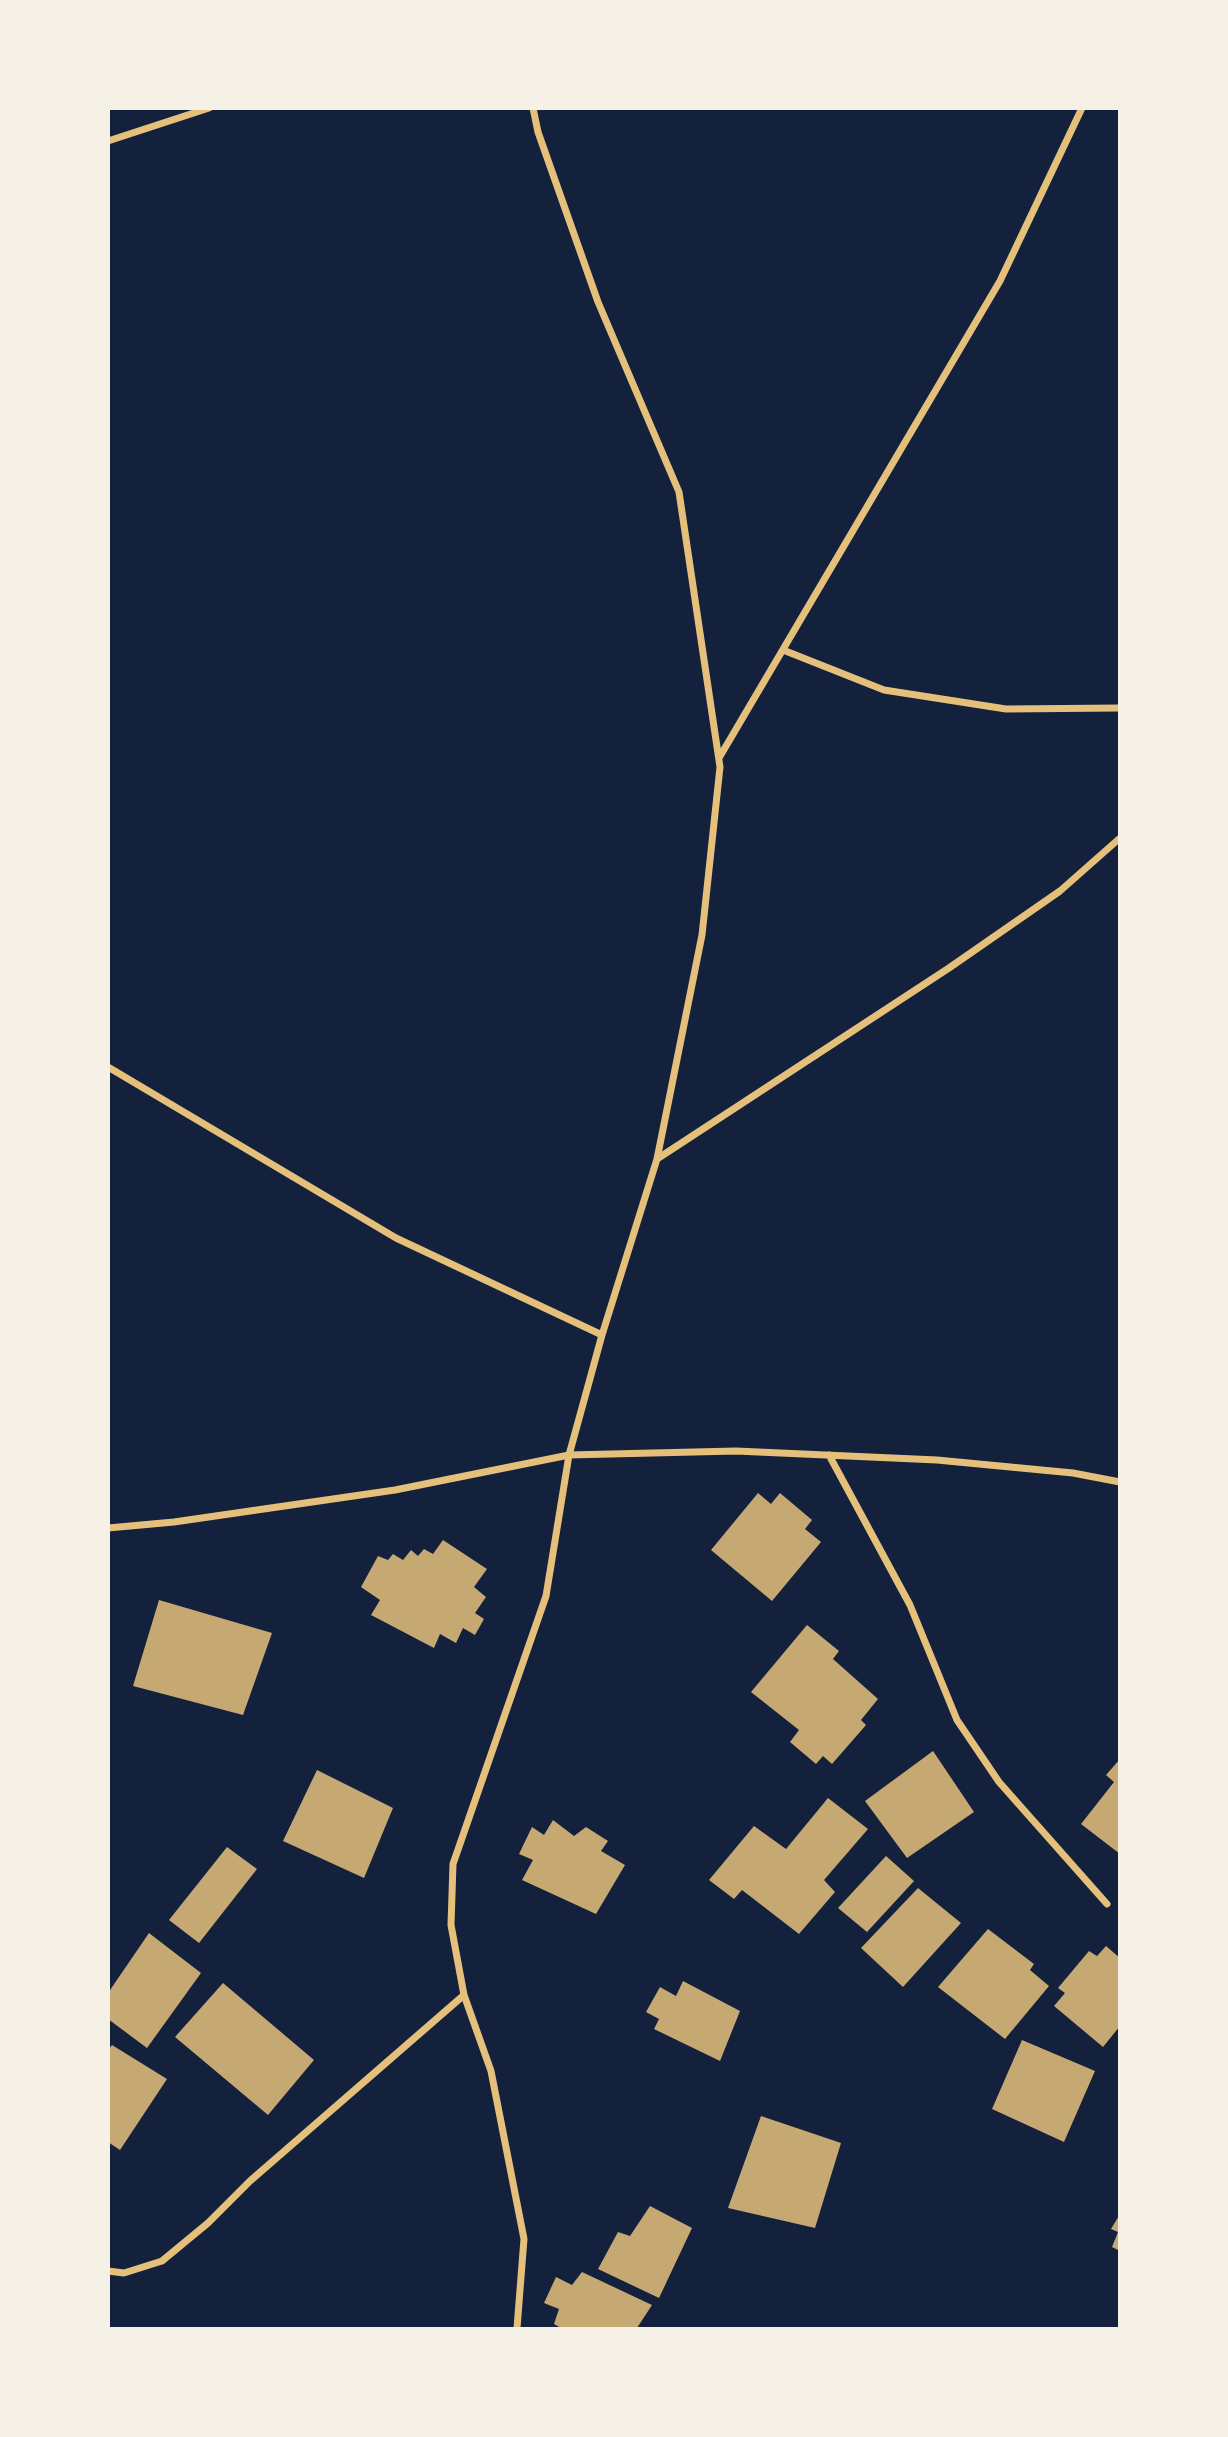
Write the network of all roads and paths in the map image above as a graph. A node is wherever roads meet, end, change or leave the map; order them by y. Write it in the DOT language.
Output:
graph roads {
  1 [pos="209,108"];
  2 [pos="533,108"];
  3 [pos="1082,108"];
  4 [pos="108,141"];
  5 [pos="783,650"];
  6 [pos="1119,709"];
  7 [pos="719,758"];
  8 [pos="1119,838"];
  9 [pos="108,1067"];
  10 [pos="657,1160"];
  11 [pos="602,1335"];
  12 [pos="569,1455"];
  13 [pos="829,1455"];
  14 [pos="1119,1482"];
  15 [pos="108,1528"];
  16 [pos="1107,1904"];
  17 [pos="464,1995"];
  18 [pos="108,2271"];
  19 [pos="517,2329"];
  1 -- 4 [label="street"];
  2 -- 7 [label="street"];
  3 -- 5 [label="street"];
  5 -- 6 [label="street"];
  5 -- 7 [label="street"];
  7 -- 10 [label="street"];
  8 -- 10 [label="street"];
  9 -- 11 [label="street"];
  10 -- 11 [label="street"];
  11 -- 12 [label="street"];
  12 -- 13 [label="street"];
  12 -- 15 [label="street"];
  12 -- 17 [label="street"];
  13 -- 14 [label="street"];
  13 -- 16 [label="street"];
  17 -- 18 [label="street"];
  17 -- 19 [label="street"];
}
